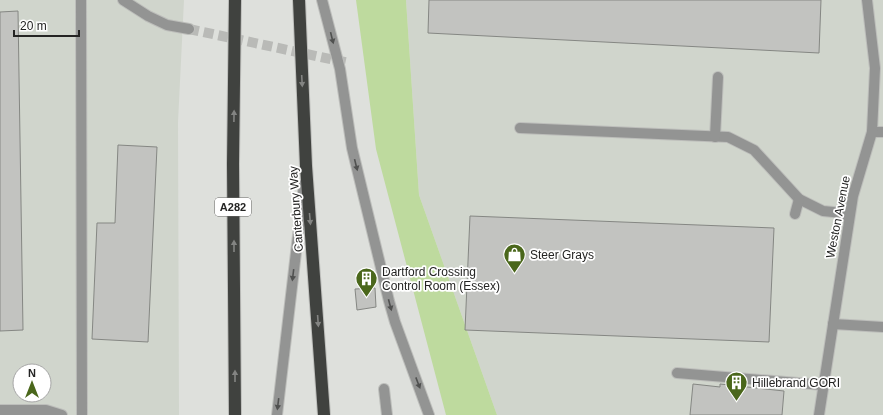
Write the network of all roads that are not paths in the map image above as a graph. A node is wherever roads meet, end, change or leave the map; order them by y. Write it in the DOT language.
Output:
graph roads {
  1 [pos="81,0"];
  2 [pos="123,0"];
  3 [pos="235,0"];
  4 [pos="299,0"];
  5 [pos="322,0"];
  6 [pos="867,0"];
  7 [pos="189,29"];
  8 [pos="718,77"];
  9 [pos="520,128"];
  10 [pos="872,132"];
  11 [pos="883,132"];
  12 [pos="715,137"];
  13 [pos="306,166"];
  14 [pos="799,199"];
  15 [pos="795,214"];
  16 [pos="850,217"];
  17 [pos="833,324"];
  18 [pos="883,327"];
  19 [pos="677,373"];
  20 [pos="823,385"];
  21 [pos="384,389"];
  22 [pos="0,410"];
  23 [pos="62,415"];
  24 [pos="82,415"];
  25 [pos="235,415"];
  26 [pos="276,415"];
  27 [pos="324,415"];
  28 [pos="387,415"];
  29 [pos="429,415"];
  30 [pos="819,415"];
  1 -- 24 [label="street"];
  2 -- 7 [label="street"];
  25 -- 3 [label="highway, A282, one-way"];
  4 -- 13 [label="highway, Canterbury Way, one-way"];
  5 -- 29 [label="street, one-way"];
  6 -- 10 [label="street, Weston Avenue"];
  8 -- 12 [label="street"];
  9 -- 12 [label="street"];
  10 -- 11 [label="street"];
  10 -- 16 [label="street, Weston Avenue"];
  12 -- 14 [label="street"];
  13 -- 26 [label="street, one-way"];
  13 -- 27 [label="highway, Canterbury Way, one-way"];
  14 -- 15 [label="street"];
  14 -- 16 [label="street"];
  16 -- 17 [label="street, Weston Avenue"];
  17 -- 18 [label="street"];
  17 -- 20 [label="street, Weston Avenue"];
  19 -- 20 [label="street"];
  20 -- 30 [label="street, Weston Avenue"];
  21 -- 28 [label="street"];
  22 -- 23 [label="street"];
}
